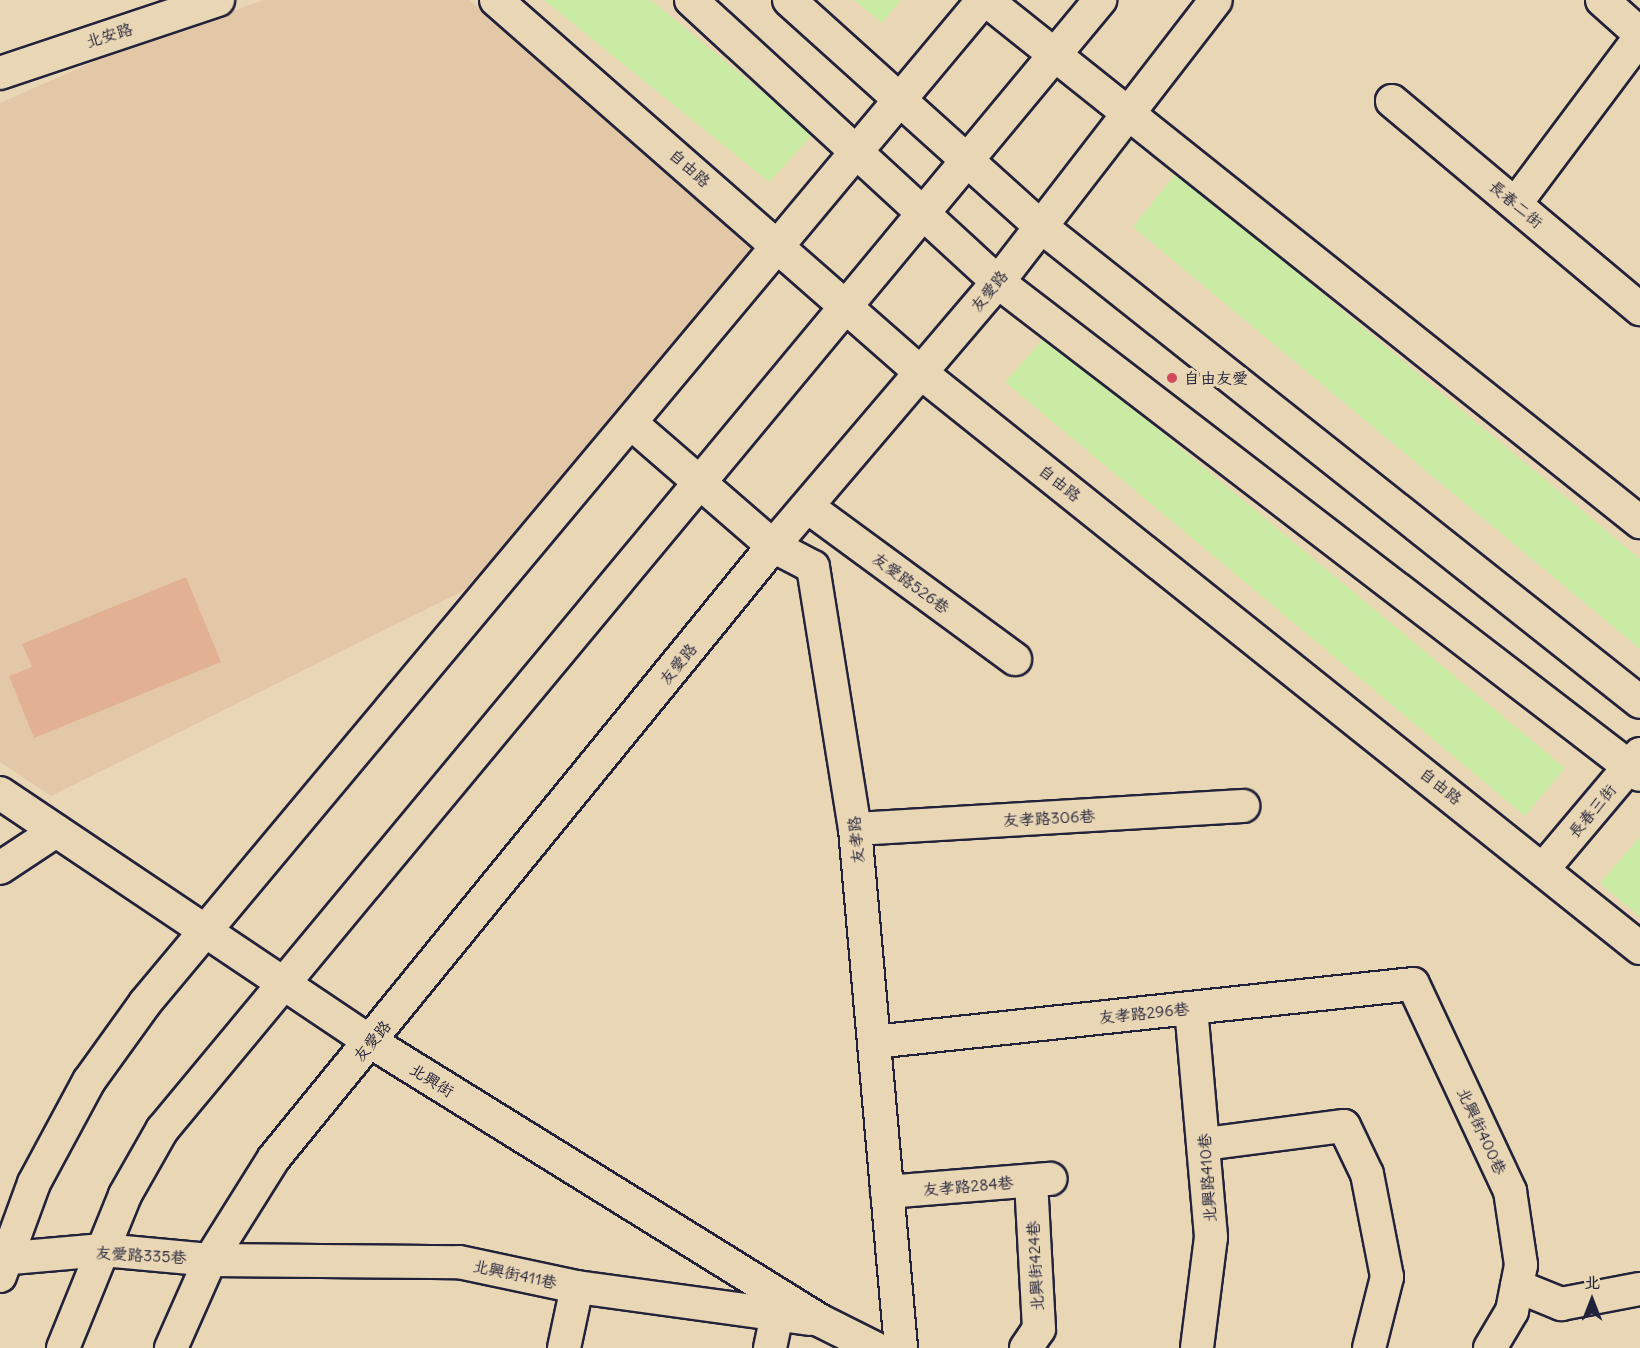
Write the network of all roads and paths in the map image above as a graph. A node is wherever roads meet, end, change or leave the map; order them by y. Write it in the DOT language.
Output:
graph roads {
  1 [pos="218,0"];
  2 [pos="496,0"];
  3 [pos="692,0"];
  4 [pos="789,0"];
  5 [pos="985,0"];
  6 [pos="1100,0"];
  7 [pos="1216,0"];
  8 [pos="1602,0"];
  9 [pos="181,6"];
  10 [pos="1640,36"];
  11 [pos="1053,54"];
  12 [pos="0,73"];
  13 [pos="898,98"];
  14 [pos="1392,101"];
  15 [pos="1127,113"];
  16 [pos="854,149"];
  17 [pos="967,163"];
  18 [pos="1516,203"];
  19 [pos="926,211"];
  20 [pos="1040,225"];
  21 [pos="776,242"];
  22 [pos="998,282"];
  23 [pos="843,307"];
  24 [pos="1640,309"];
  25 [pos="920,372"];
  26 [pos="632,423"];
  27 [pos="699,478"];
  28 [pos="808,507"];
  29 [pos="1640,522"];
  30 [pos="774,546"];
  31 [pos="1015,659"];
  32 [pos="1640,702"];
  33 [pos="1637,765"];
  34 [pos="0,793"];
  35 [pos="1243,806"];
  36 [pos="855,829"];
  37 [pos="56,831"];
  38 [pos="0,868"];
  39 [pos="1544,868"];
  40 [pos="207,932"];
  41 [pos="1640,948"];
  42 [pos="284,984"];
  43 [pos="1413,984"];
  44 [pos="1191,1008"];
  45 [pos="371,1042"];
  46 [pos="874,1042"];
  47 [pos="1205,1144"];
  48 [pos="1040,1180"];
  49 [pos="887,1192"];
  50 [pos="104,1251"];
  51 [pos="210,1260"];
  52 [pos="2,1265"];
  53 [pos="1516,1286"];
  54 [pos="577,1287"];
  55 [pos="1640,1289"];
  56 [pos="777,1316"];
  57 [pos="819,1320"];
  58 [pos="63,1348"];
  59 [pos="171,1348"];
  60 [pos="564,1348"];
  61 [pos="770,1348"];
  62 [pos="875,1348"];
  63 [pos="901,1348"];
  64 [pos="1026,1348"];
  65 [pos="1197,1348"];
  66 [pos="1369,1348"];
  67 [pos="1490,1348"];
  1 -- 9 [label="street, 北安路"];
  2 -- 21 [label="street, 自由路"];
  3 -- 16 [label="street"];
  4 -- 13 [label="street"];
  5 -- 11 [label="street"];
  5 -- 13 [label="street"];
  6 -- 11 [label="street"];
  7 -- 15 [label="street, 友愛路"];
  8 -- 10 [label="street"];
  9 -- 12 [label="street, 北安路"];
  10 -- 18 [label="street"];
  11 -- 15 [label="street"];
  11 -- 17 [label="street"];
  13 -- 16 [label="street"];
  13 -- 17 [label="street"];
  14 -- 18 [label="street, 長春二街"];
  15 -- 20 [label="street, 友愛路"];
  15 -- 29 [label="street"];
  16 -- 19 [label="street"];
  16 -- 21 [label="street"];
  17 -- 19 [label="street"];
  17 -- 20 [label="street"];
  18 -- 24 [label="street, 長春二街"];
  19 -- 22 [label="street"];
  19 -- 23 [label="street"];
  20 -- 22 [label="street, 友愛路"];
  20 -- 32 [label="street"];
  21 -- 23 [label="street, 自由路"];
  21 -- 26 [label="street"];
  22 -- 25 [label="street, 友愛路"];
  22 -- 33 [label="street"];
  23 -- 25 [label="street, 自由路"];
  23 -- 27 [label="street"];
  25 -- 28 [label="street, 友愛路"];
  25 -- 39 [label="street, 自由路"];
  26 -- 27 [label="street, 友孝路"];
  26 -- 40 [label="street"];
  27 -- 30 [label="street, 友孝路"];
  27 -- 42 [label="street"];
  28 -- 30 [label="street, 友愛路"];
  28 -- 31 [label="street, 友愛路526巷"];
  30 -- 36 [label="street, 友孝路"];
  30 -- 45 [label="street, 友愛路"];
  33 -- 39 [label="street, 長春三街"];
  34 -- 37 [label="street, 北興街"];
  35 -- 36 [label="street, 友孝路306巷"];
  36 -- 46 [label="street, 友孝路"];
  37 -- 38 [label="street"];
  37 -- 40 [label="street, 北興街"];
  39 -- 41 [label="street, 自由路"];
  40 -- 42 [label="street, 北興街"];
  40 -- 52 [label="street"];
  42 -- 45 [label="street, 北興街"];
  42 -- 50 [label="street"];
  43 -- 44 [label="street, 友孝路296巷"];
  43 -- 53 [label="street, 北興街400巷"];
  44 -- 46 [label="street, 友孝路296巷"];
  44 -- 47 [label="street, 北興路410巷"];
  45 -- 51 [label="street, 友愛路"];
  45 -- 57 [label="street, 北興街"];
  46 -- 49 [label="street, 友孝路"];
  47 -- 65 [label="street, 北興路410巷"];
  47 -- 66 [label="street"];
  48 -- 49 [label="street, 友孝路284巷"];
  48 -- 64 [label="street, 北興街424巷"];
  49 -- 63 [label="street, 友孝路"];
  50 -- 51 [label="street, 友愛路335巷"];
  50 -- 52 [label="street, 友愛路335巷"];
  50 -- 58 [label="street"];
  51 -- 54 [label="street, 北興街411巷"];
  51 -- 59 [label="street, 友愛路"];
  53 -- 55 [label="street"];
  53 -- 67 [label="street, 北興街400巷"];
  54 -- 56 [label="street, 北興街411巷"];
  54 -- 60 [label="street"];
  56 -- 57 [label="street, 北興街411巷"];
  56 -- 61 [label="street"];
  57 -- 62 [label="street, 北興街"];
}
